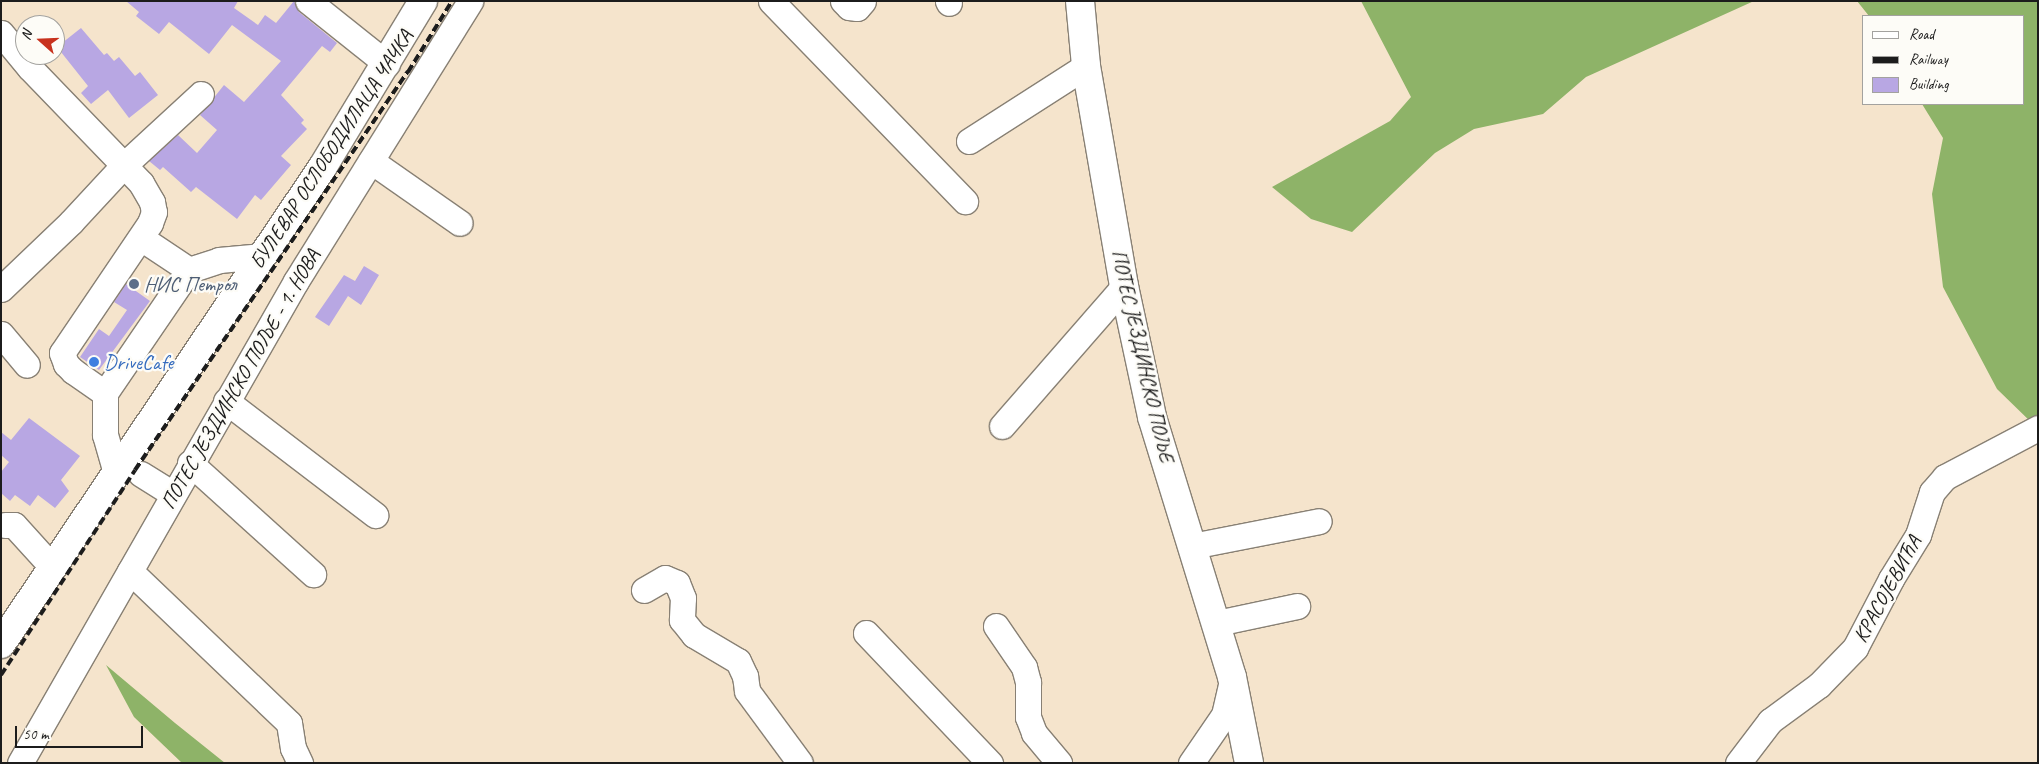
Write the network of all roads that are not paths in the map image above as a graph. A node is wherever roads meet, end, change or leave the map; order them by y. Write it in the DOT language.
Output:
graph roads {
  1 [pos="308,1"];
  2 [pos="424,1"];
  3 [pos="470,1"];
  4 [pos="771,1"];
  5 [pos="843,1"];
  6 [pos="863,1"];
  7 [pos="1080,1"];
  8 [pos="1,33"];
  9 [pos="387,64"];
  10 [pos="1086,66"];
  11 [pos="201,94"];
  12 [pos="969,141"];
  13 [pos="371,161"];
  14 [pos="123,166"];
  15 [pos="965,201"];
  16 [pos="460,223"];
  17 [pos="140,238"];
  18 [pos="263,256"];
  19 [pos="189,270"];
  20 [pos="1124,286"];
  21 [pos="1,289"];
  22 [pos="1,334"];
  23 [pos="27,365"];
  24 [pos="105,393"];
  25 [pos="226,402"];
  26 [pos="1002,426"];
  27 [pos="2038,428"];
  28 [pos="190,463"];
  29 [pos="129,473"];
  30 [pos="173,494"];
  31 [pos="374,515"];
  32 [pos="1319,521"];
  33 [pos="5,525"];
  34 [pos="1192,546"];
  35 [pos="53,568"];
  36 [pos="130,571"];
  37 [pos="313,574"];
  38 [pos="644,590"];
  39 [pos="1297,606"];
  40 [pos="1217,624"];
  41 [pos="996,626"];
  42 [pos="866,633"];
  43 [pos="1,644"];
  44 [pos="1232,677"];
  45 [pos="20,763"];
  46 [pos="300,763"];
  47 [pos="800,763"];
  48 [pos="990,763"];
  49 [pos="1059,763"];
  50 [pos="1191,763"];
  51 [pos="1249,763"];
  52 [pos="1738,763"];
  1 -- 9 [label="street"];
  2 -- 9 [label="main road, БУЛЕВАР ОСЛОБОДИЛАЦА ЧАЧКА"];
  3 -- 13 [label="street, ПОТЕС ЈЕЗДИНСКО ПОЉЕ - 1. НОВА"];
  4 -- 15 [label="street"];
  5 -- 6 [label="street"];
  7 -- 10 [label="main road, ПОТЕС ЈЕЗДИНСКО ПОЉЕ"];
  8 -- 14 [label="street"];
  9 -- 18 [label="main road, БУЛЕВАР ОСЛОБОДИЛАЦА ЧАЧКА"];
  10 -- 12 [label="street"];
  10 -- 20 [label="main road, ПОТЕС ЈЕЗДИНСКО ПОЉЕ"];
  11 -- 14 [label="street"];
  13 -- 16 [label="street"];
  13 -- 25 [label="street, ПОТЕС ЈЕЗДИНСКО ПОЉЕ - 1. НОВА"];
  14 -- 17 [label="street"];
  14 -- 21 [label="street"];
  17 -- 19 [label="street"];
  17 -- 24 [label="street"];
  18 -- 19 [label="street"];
  18 -- 29 [label="main road, БУЛЕВАР ОСЛОБОДИЛАЦА ЧАЧКА"];
  19 -- 24 [label="street"];
  20 -- 26 [label="street"];
  20 -- 34 [label="main road, ПОТЕС ЈЕЗДИНСКО ПОЉЕ"];
  22 -- 23 [label="street"];
  24 -- 29 [label="street"];
  25 -- 28 [label="street, ПОТЕС ЈЕЗДИНСКО ПОЉЕ - 1. НОВА"];
  25 -- 31 [label="street"];
  27 -- 52 [label="street, КРАСОЈЕВИЋА"];
  28 -- 30 [label="street, ПОТЕС ЈЕЗДИНСКО ПОЉЕ - 1. НОВА"];
  28 -- 37 [label="street"];
  29 -- 30 [label="street"];
  29 -- 35 [label="main road, БУЛЕВАР ОСЛОБОДИЛАЦА ЧАЧКА"];
  30 -- 36 [label="street, ПОТЕС ЈЕЗДИНСКО ПОЉЕ - 1. НОВА"];
  32 -- 34 [label="street"];
  33 -- 35 [label="street"];
  34 -- 40 [label="main road, ПОТЕС ЈЕЗДИНСКО ПОЉЕ"];
  35 -- 43 [label="main road, БУЛЕВАР ОСЛОБОДИЛАЦА ЧАЧКА"];
  36 -- 45 [label="street, ПОТЕС ЈЕЗДИНСКО ПОЉЕ - 1. НОВА"];
  36 -- 46 [label="street"];
  38 -- 47 [label="street"];
  39 -- 40 [label="street"];
  40 -- 44 [label="main road, ПОТЕС ЈЕЗДИНСКО ПОЉЕ"];
  41 -- 49 [label="street"];
  42 -- 48 [label="street"];
  44 -- 50 [label="street"];
  44 -- 51 [label="main road, ПОТЕС ЈЕЗДИНСКО ПОЉЕ"];
}
